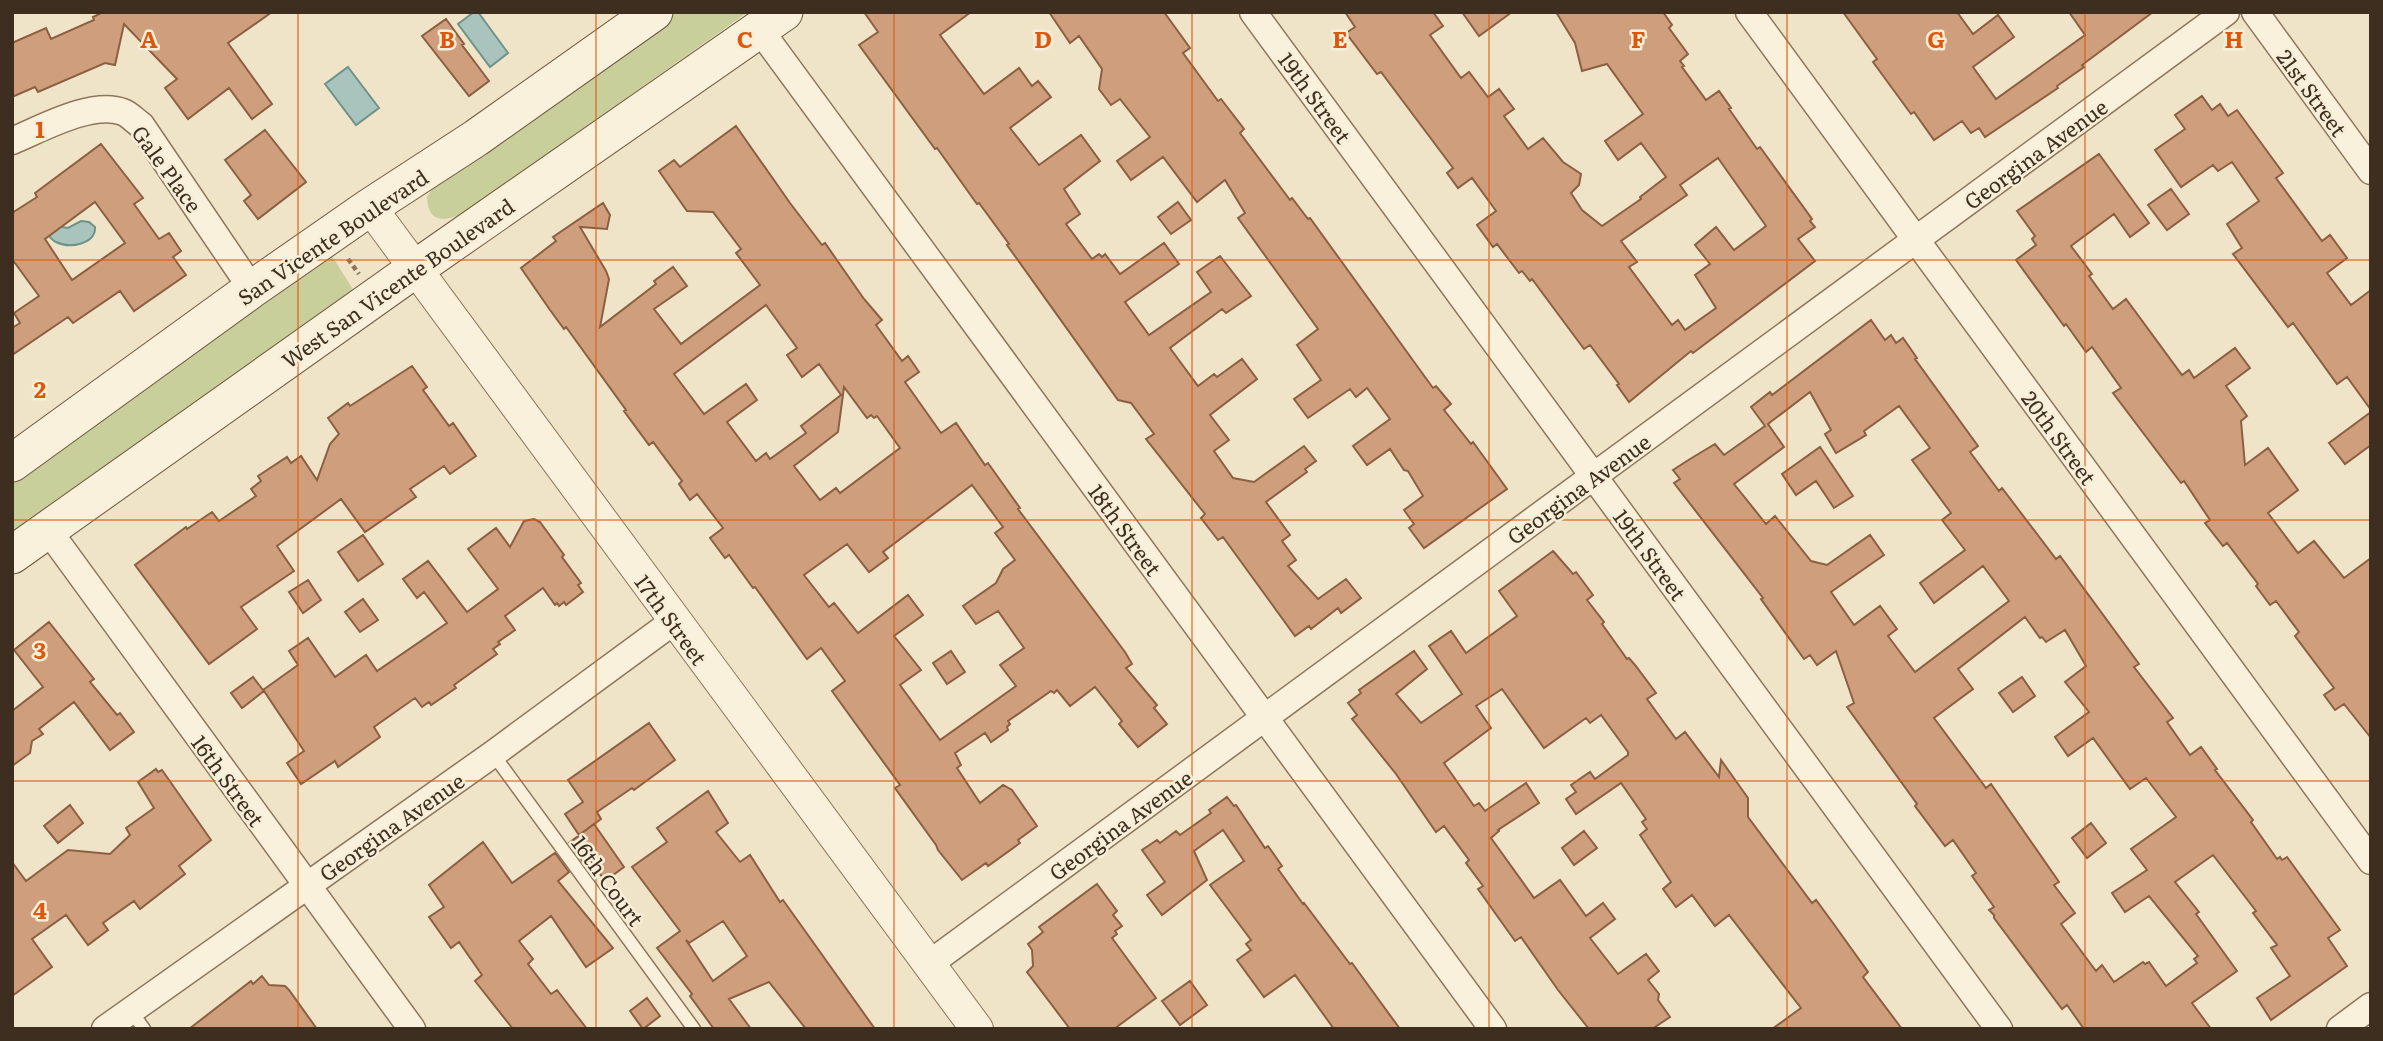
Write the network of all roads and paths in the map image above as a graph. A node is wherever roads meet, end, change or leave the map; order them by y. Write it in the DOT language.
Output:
graph roads {
  1 [pos="654,12"];
  2 [pos="1254,12"];
  3 [pos="1749,12"];
  4 [pos="2226,12"];
  5 [pos="2255,12"];
  6 [pos="772,21"];
  7 [pos="12,141"];
  8 [pos="2371,171"];
  9 [pos="370,207"];
  10 [pos="1916,240"];
  11 [pos="344,253"];
  12 [pos="415,269"];
  13 [pos="360,275"];
  14 [pos="252,289"];
  15 [pos="12,463"];
  16 [pos="1594,476"];
  17 [pos="48,530"];
  18 [pos="12,555"];
  19 [pos="674,621"];
  20 [pos="1265,718"];
  21 [pos="493,754"];
  22 [pos="2371,861"];
  23 [pos="307,886"];
  24 [pos="929,964"];
  25 [pos="2371,1006"];
  26 [pos="138,1020"];
  27 [pos="106,1029"];
  28 [pos="412,1029"];
  29 [pos="694,1029"];
  30 [pos="977,1029"];
  31 [pos="1493,1029"];
  32 [pos="1999,1029"];
  33 [pos="2340,1029"];
  1 -- 9 [label="main road, San Vicente Boulevard"];
  2 -- 16 [label="street, 19th Street"];
  3 -- 10 [label="street, 20th Street"];
  4 -- 10 [label="street, Georgina Avenue"];
  5 -- 8 [label="street, 21st Street"];
  6 -- 12 [label="main road, West San Vicente Boulevard"];
  6 -- 20 [label="street, 18th Street"];
  7 -- 14 [label="street, Gale Place"];
  9 -- 12 [label="street, 17th Street"];
  9 -- 14 [label="main road, San Vicente Boulevard"];
  10 -- 16 [label="street, Georgina Avenue"];
  10 -- 22 [label="street, 20th Street"];
  11 -- 13 [label="path"];
  12 -- 17 [label="main road, West San Vicente Boulevard"];
  12 -- 19 [label="street, 17th Street"];
  14 -- 15 [label="main road, San Vicente Boulevard"];
  16 -- 20 [label="street, Georgina Avenue"];
  16 -- 32 [label="street, 19th Street"];
  17 -- 18 [label="main road, West San Vicente Boulevard"];
  17 -- 23 [label="street, 16th Street"];
  19 -- 21 [label="street, Georgina Avenue"];
  19 -- 24 [label="street, 17th Street"];
  20 -- 24 [label="street, Georgina Avenue"];
  20 -- 31 [label="street, 18th Street"];
  21 -- 23 [label="street, Georgina Avenue"];
  21 -- 29 [label="lane, 16th Court"];
  23 -- 26 [label="street, Georgina Avenue"];
  23 -- 28 [label="street, 16th Street"];
  24 -- 30 [label="street, 17th Street"];
  25 -- 33 [label="street"];
  26 -- 27 [label="street, Georgina Avenue"];
}
